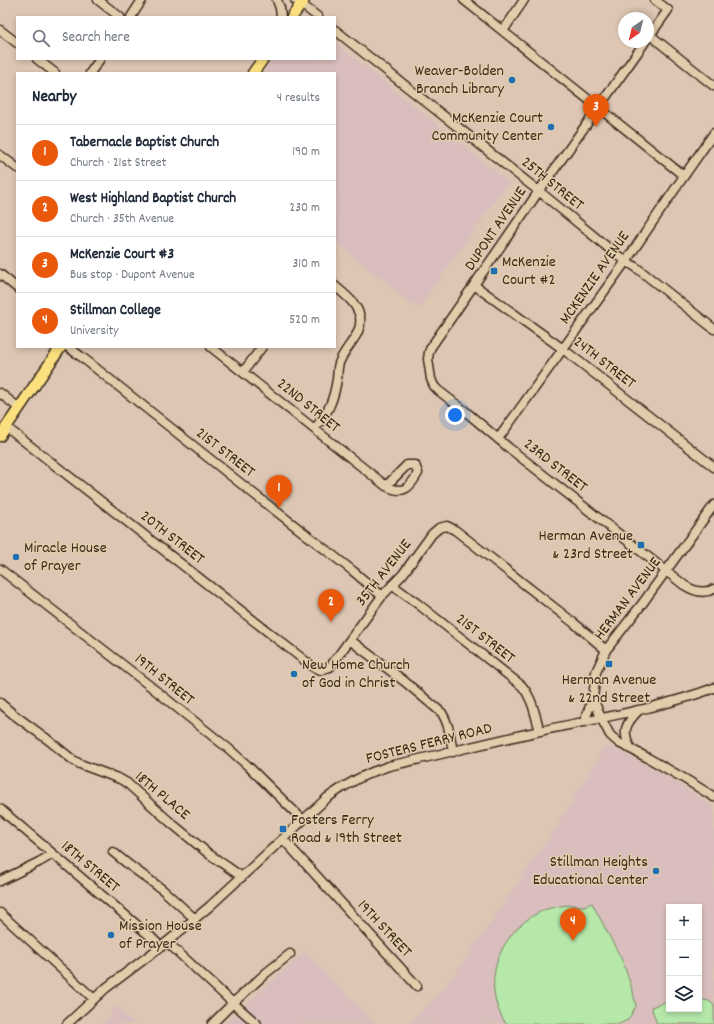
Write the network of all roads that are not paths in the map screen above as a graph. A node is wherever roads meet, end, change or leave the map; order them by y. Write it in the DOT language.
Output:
graph roads {
  1 [pos="98,0"];
  2 [pos="142,0"];
  3 [pos="277,0"];
  4 [pos="464,0"];
  5 [pos="524,0"];
  6 [pos="655,0"];
  7 [pos="300,1"];
  8 [pos="119,16"];
  9 [pos="131,16"];
  10 [pos="281,16"];
  11 [pos="292,16"];
  12 [pos="317,16"];
  13 [pos="0,30"];
  14 [pos="654,30"];
  15 [pos="336,31"];
  16 [pos="503,31"];
  17 [pos="16,42"];
  18 [pos="654,43"];
  19 [pos="641,48"];
  20 [pos="38,60"];
  21 [pos="99,60"];
  22 [pos="261,60"];
  23 [pos="54,72"];
  24 [pos="91,72"];
  25 [pos="254,72"];
  26 [pos="714,86"];
  27 [pos="598,108"];
  28 [pos="714,133"];
  29 [pos="0,155"];
  30 [pos="16,167"];
  31 [pos="684,176"];
  32 [pos="539,191"];
  33 [pos="626,261"];
  34 [pos="0,274"];
  35 [pos="474,285"];
  36 [pos="16,287"];
  37 [pos="336,287"];
  38 [pos="714,329"];
  39 [pos="60,348"];
  40 [pos="69,348"];
  41 [pos="212,348"];
  42 [pos="261,348"];
  43 [pos="563,349"];
  44 [pos="243,372"];
  45 [pos="431,379"];
  46 [pos="0,393"];
  47 [pos="19,408"];
  48 [pos="6,427"];
  49 [pos="314,429"];
  50 [pos="0,436"];
  51 [pos="498,439"];
  52 [pos="714,467"];
  53 [pos="386,486"];
  54 [pos="714,505"];
  55 [pos="0,569"];
  56 [pos="666,571"];
  57 [pos="392,585"];
  58 [pos="714,589"];
  59 [pos="382,596"];
  60 [pos="350,640"];
  61 [pos="606,650"];
  62 [pos="321,670"];
  63 [pos="714,688"];
  64 [pos="593,698"];
  65 [pos="0,703"];
  66 [pos="640,709"];
  67 [pos="600,718"];
  68 [pos="584,722"];
  69 [pos="540,731"];
  70 [pos="631,749"];
  71 [pos="453,752"];
  72 [pos="714,797"];
  73 [pos="0,809"];
  74 [pos="303,820"];
  75 [pos="283,839"];
  76 [pos="113,852"];
  77 [pos="53,854"];
  78 [pos="242,877"];
  79 [pos="0,881"];
  80 [pos="0,913"];
  81 [pos="195,919"];
  82 [pos="164,944"];
  83 [pos="290,954"];
  84 [pos="416,986"];
  85 [pos="94,999"];
  86 [pos="233,1003"];
  87 [pos="67,1024"];
  88 [pos="212,1024"];
  89 [pos="257,1024"];
  1 -- 8 [label="street"];
  2 -- 9 [label="street"];
  3 -- 10 [label="street"];
  4 -- 16 [label="street"];
  5 -- 16 [label="street"];
  6 -- 14 [label="street, DUPONT AVENUE"];
  7 -- 11 [label="main road"];
  7 -- 12 [label="street"];
  13 -- 17 [label="street"];
  15 -- 32 [label="street, 25TH STREET"];
  16 -- 27 [label="street"];
  18 -- 26 [label="street"];
  19 -- 27 [label="street, DUPONT AVENUE"];
  20 -- 23 [label="street"];
  21 -- 24 [label="street"];
  22 -- 25 [label="main road"];
  27 -- 31 [label="street"];
  27 -- 32 [label="street, DUPONT AVENUE"];
  28 -- 31 [label="street, MCKENZIE AVENUE"];
  29 -- 30 [label="street"];
  31 -- 33 [label="street, MCKENZIE AVENUE"];
  32 -- 33 [label="street, 25TH STREET"];
  32 -- 35 [label="street, DUPONT AVENUE"];
  33 -- 38 [label="street, 25TH STREET"];
  33 -- 43 [label="street, MCKENZIE AVENUE"];
  34 -- 36 [label="street"];
  35 -- 43 [label="street, 24TH STREET"];
  35 -- 45 [label="street, DUPONT AVENUE"];
  37 -- 49 [label="street"];
  39 -- 47 [label="main road"];
  40 -- 59 [label="street, 21ST STREET"];
  41 -- 44 [label="street, 22ND STREET"];
  42 -- 44 [label="street"];
  43 -- 51 [label="street, MCKENZIE AVENUE"];
  43 -- 52 [label="street, 24TH STREET"];
  44 -- 49 [label="street, 22ND STREET"];
  45 -- 51 [label="street, 23RD STREET"];
  46 -- 47 [label="street"];
  47 -- 48 [label="main road"];
  48 -- 50 [label="main road"];
  48 -- 62 [label="street, 20TH STREET"];
  49 -- 53 [label="street, 22ND STREET"];
  51 -- 56 [label="street, 23RD STREET"];
  54 -- 56 [label="street, HERMAN AVENUE"];
  55 -- 74 [label="street, 19TH STREET"];
  56 -- 58 [label="street, 23RD STREET"];
  56 -- 61 [label="street, HERMAN AVENUE"];
  57 -- 59 [label="street, 35TH AVENUE"];
  57 -- 61 [label="street, 35TH AVENUE"];
  57 -- 69 [label="street, 21ST STREET"];
  59 -- 60 [label="street, 35TH AVENUE"];
  60 -- 62 [label="street, 35TH AVENUE"];
  60 -- 71 [label="street"];
  61 -- 64 [label="street, HERMAN AVENUE"];
  63 -- 66 [label="street, FOSTERS FERRY ROAD"];
  64 -- 67 [label="street, HERMAN AVENUE"];
  64 -- 68 [label="street"];
  65 -- 78 [label="street, 18TH PLACE"];
  66 -- 67 [label="street, FOSTERS FERRY ROAD"];
  66 -- 70 [label="street"];
  67 -- 68 [label="street, FOSTERS FERRY ROAD"];
  67 -- 70 [label="street"];
  68 -- 69 [label="street, FOSTERS FERRY ROAD"];
  69 -- 71 [label="street, FOSTERS FERRY ROAD"];
  70 -- 72 [label="street"];
  71 -- 74 [label="street, FOSTERS FERRY ROAD"];
  73 -- 77 [label="street, 18TH STREET"];
  74 -- 75 [label="street, FOSTERS FERRY ROAD"];
  75 -- 78 [label="street, FOSTERS FERRY ROAD"];
  75 -- 84 [label="street, 19TH STREET"];
  76 -- 81 [label="street"];
  77 -- 79 [label="street"];
  77 -- 82 [label="street, 18TH STREET"];
  78 -- 81 [label="street, FOSTERS FERRY ROAD"];
  80 -- 85 [label="street"];
  81 -- 82 [label="street, FOSTERS FERRY ROAD"];
  82 -- 85 [label="street, FOSTERS FERRY ROAD"];
  82 -- 86 [label="street, 18TH STREET"];
  83 -- 86 [label="street"];
  85 -- 87 [label="street, FOSTERS FERRY ROAD"];
  86 -- 88 [label="street"];
  86 -- 89 [label="street, 18TH STREET"];
}
